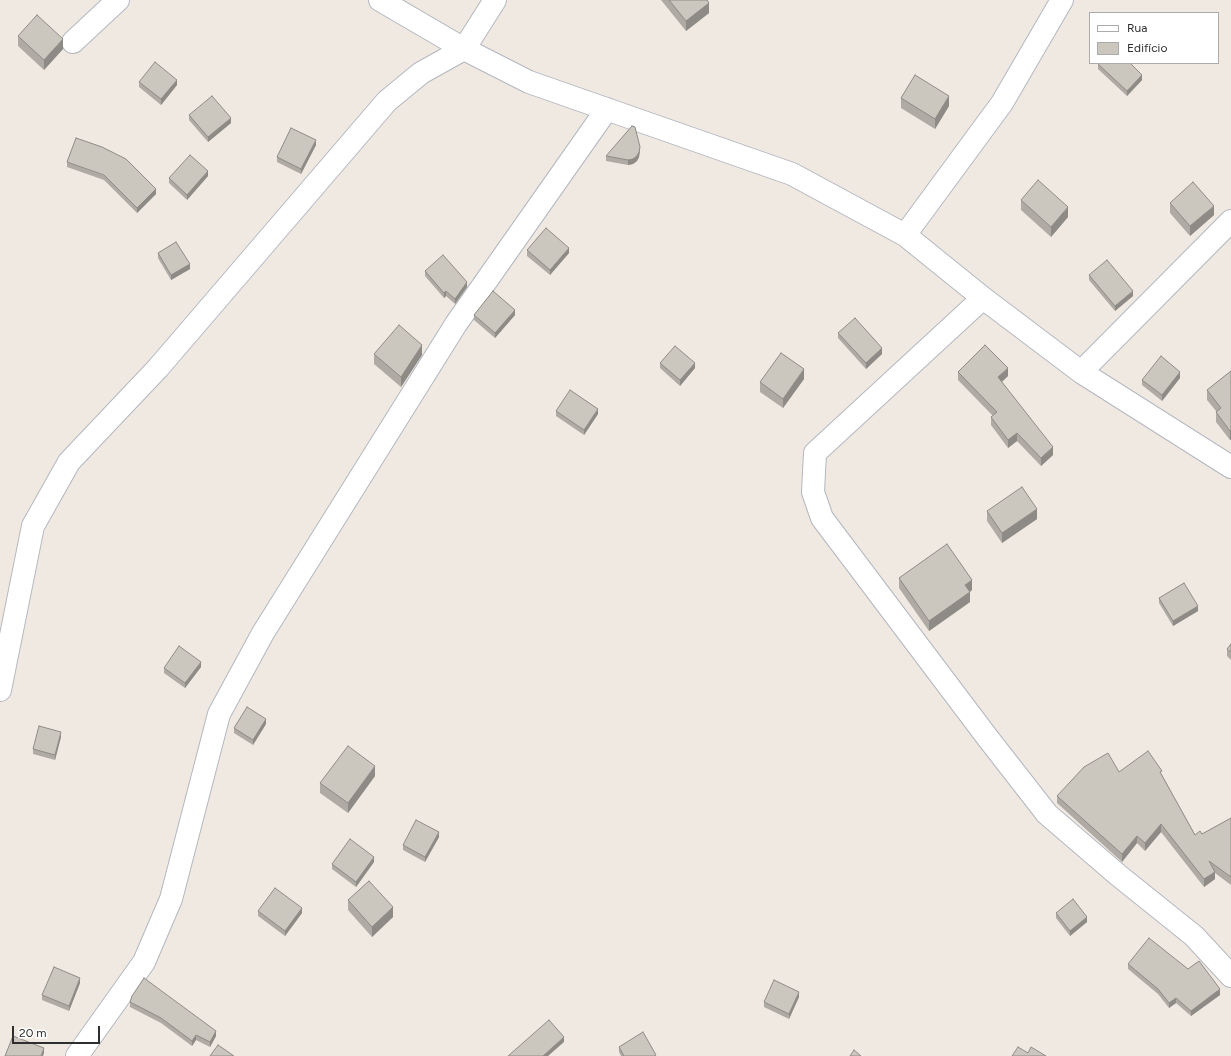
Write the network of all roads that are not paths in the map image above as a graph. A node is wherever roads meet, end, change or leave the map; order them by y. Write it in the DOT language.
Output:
graph roads {
  1 [pos="118,0"];
  2 [pos="380,0"];
  3 [pos="495,0"];
  4 [pos="1062,0"];
  5 [pos="73,42"];
  6 [pos="464,49"];
  7 [pos="607,109"];
  8 [pos="1231,221"];
  9 [pos="905,235"];
  10 [pos="983,298"];
  11 [pos="1081,372"];
  12 [pos="1231,467"];
  13 [pos="0,690"];
  14 [pos="1231,976"];
  15 [pos="77,1056"];
  1 -- 5 [label="street"];
  2 -- 6 [label="street"];
  3 -- 6 [label="street"];
  4 -- 9 [label="street"];
  6 -- 7 [label="street"];
  6 -- 13 [label="street"];
  7 -- 9 [label="street"];
  7 -- 15 [label="street"];
  8 -- 11 [label="street"];
  9 -- 10 [label="street"];
  10 -- 11 [label="street"];
  10 -- 14 [label="street"];
  11 -- 12 [label="street"];
}
